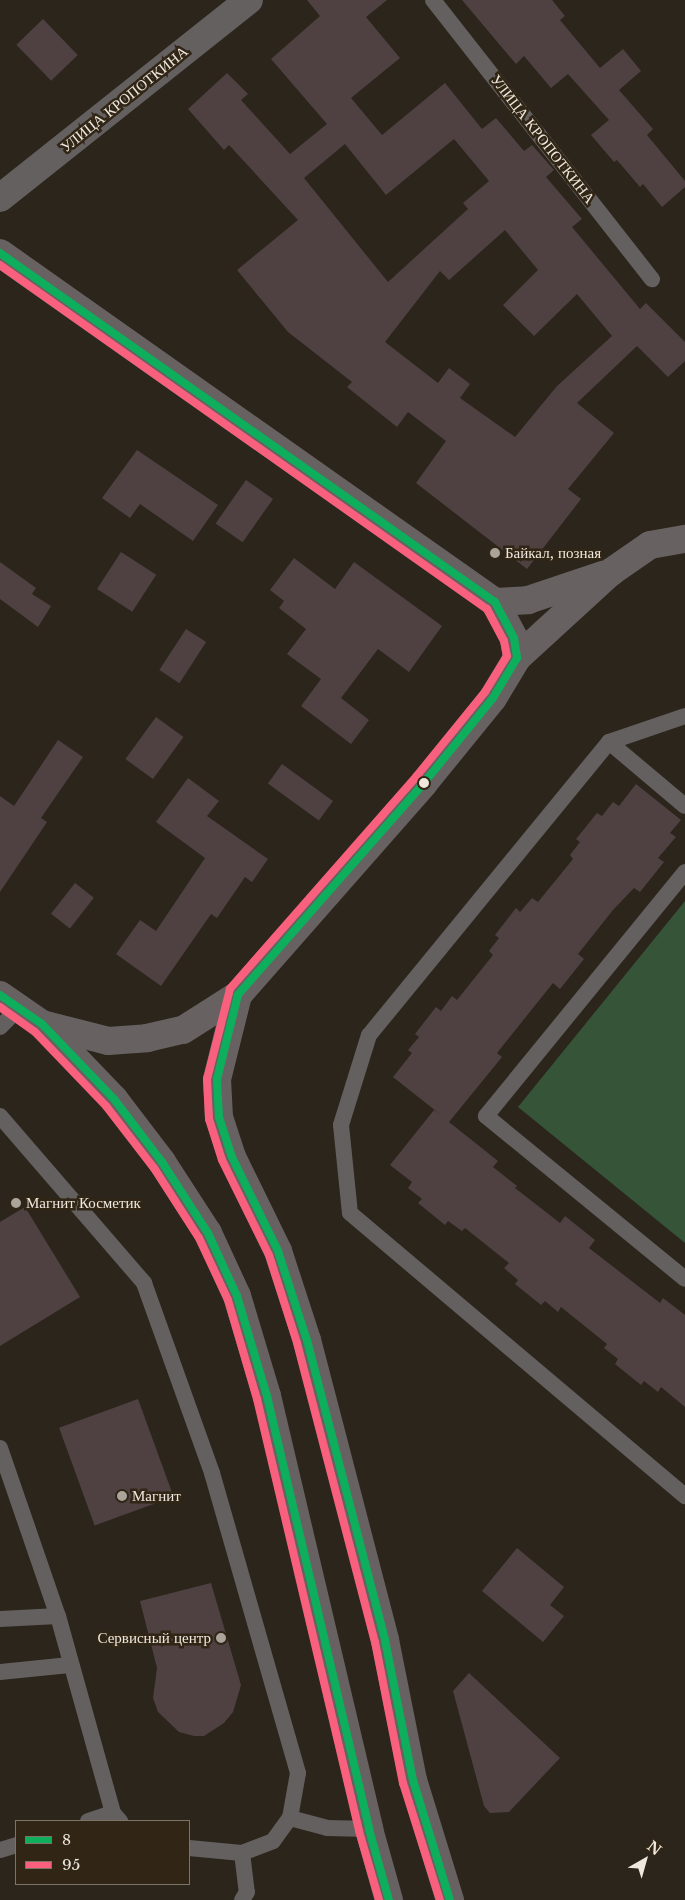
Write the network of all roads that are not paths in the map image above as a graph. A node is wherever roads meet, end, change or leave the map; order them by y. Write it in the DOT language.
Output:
graph roads {
  1 [pos="249,0"];
  2 [pos="433,0"];
  3 [pos="0,198"];
  4 [pos="0,253"];
  5 [pos="652,279"];
  6 [pos="685,539"];
  7 [pos="611,572"];
  8 [pos="495,602"];
  9 [pos="517,658"];
  10 [pos="685,716"];
  11 [pos="608,742"];
  12 [pos="685,806"];
  13 [pos="685,872"];
  14 [pos="238,995"];
  15 [pos="10,1002"];
  16 [pos="42,1024"];
  17 [pos="0,1027"];
  18 [pos="0,1116"];
  19 [pos="685,1278"];
  20 [pos="0,1448"];
  21 [pos="685,1496"];
  22 [pos="58,1616"];
  23 [pos="0,1619"];
  24 [pos="70,1665"];
  25 [pos="0,1672"];
  26 [pos="117,1817"];
  27 [pos="290,1818"];
  28 [pos="95,1820"];
  29 [pos="369,1829"];
  30 [pos="15,1845"];
  31 [pos="190,1848"];
  32 [pos="0,1850"];
  33 [pos="242,1853"];
  34 [pos="242,1900"];
  35 [pos="389,1900"];
  36 [pos="450,1900"];
  1 -- 3 [label="street, УЛИЦА КРОПОТКИНА"];
  2 -- 5 [label="lane, УЛИЦА КРОПОТКИНА"];
  4 -- 8 [label="main road"];
  6 -- 7 [label="main road"];
  7 -- 8 [label="main road"];
  7 -- 9 [label="main road"];
  8 -- 9 [label="main road"];
  9 -- 14 [label="main road"];
  10 -- 11 [label="lane"];
  11 -- 12 [label="lane"];
  11 -- 21 [label="lane"];
  13 -- 19 [label="lane"];
  14 -- 16 [label="main road"];
  14 -- 36 [label="main road"];
  15 -- 16 [label="main road"];
  15 -- 17 [label="lane"];
  16 -- 29 [label="main road"];
  18 -- 27 [label="lane"];
  20 -- 22 [label="lane"];
  22 -- 23 [label="lane"];
  22 -- 24 [label="lane"];
  24 -- 25 [label="lane"];
  24 -- 26 [label="lane"];
  26 -- 28 [label="lane"];
  27 -- 29 [label="lane"];
  27 -- 33 [label="lane"];
  29 -- 35 [label="main road"];
  30 -- 32 [label="lane"];
  31 -- 33 [label="lane"];
  33 -- 34 [label="lane"];
}
